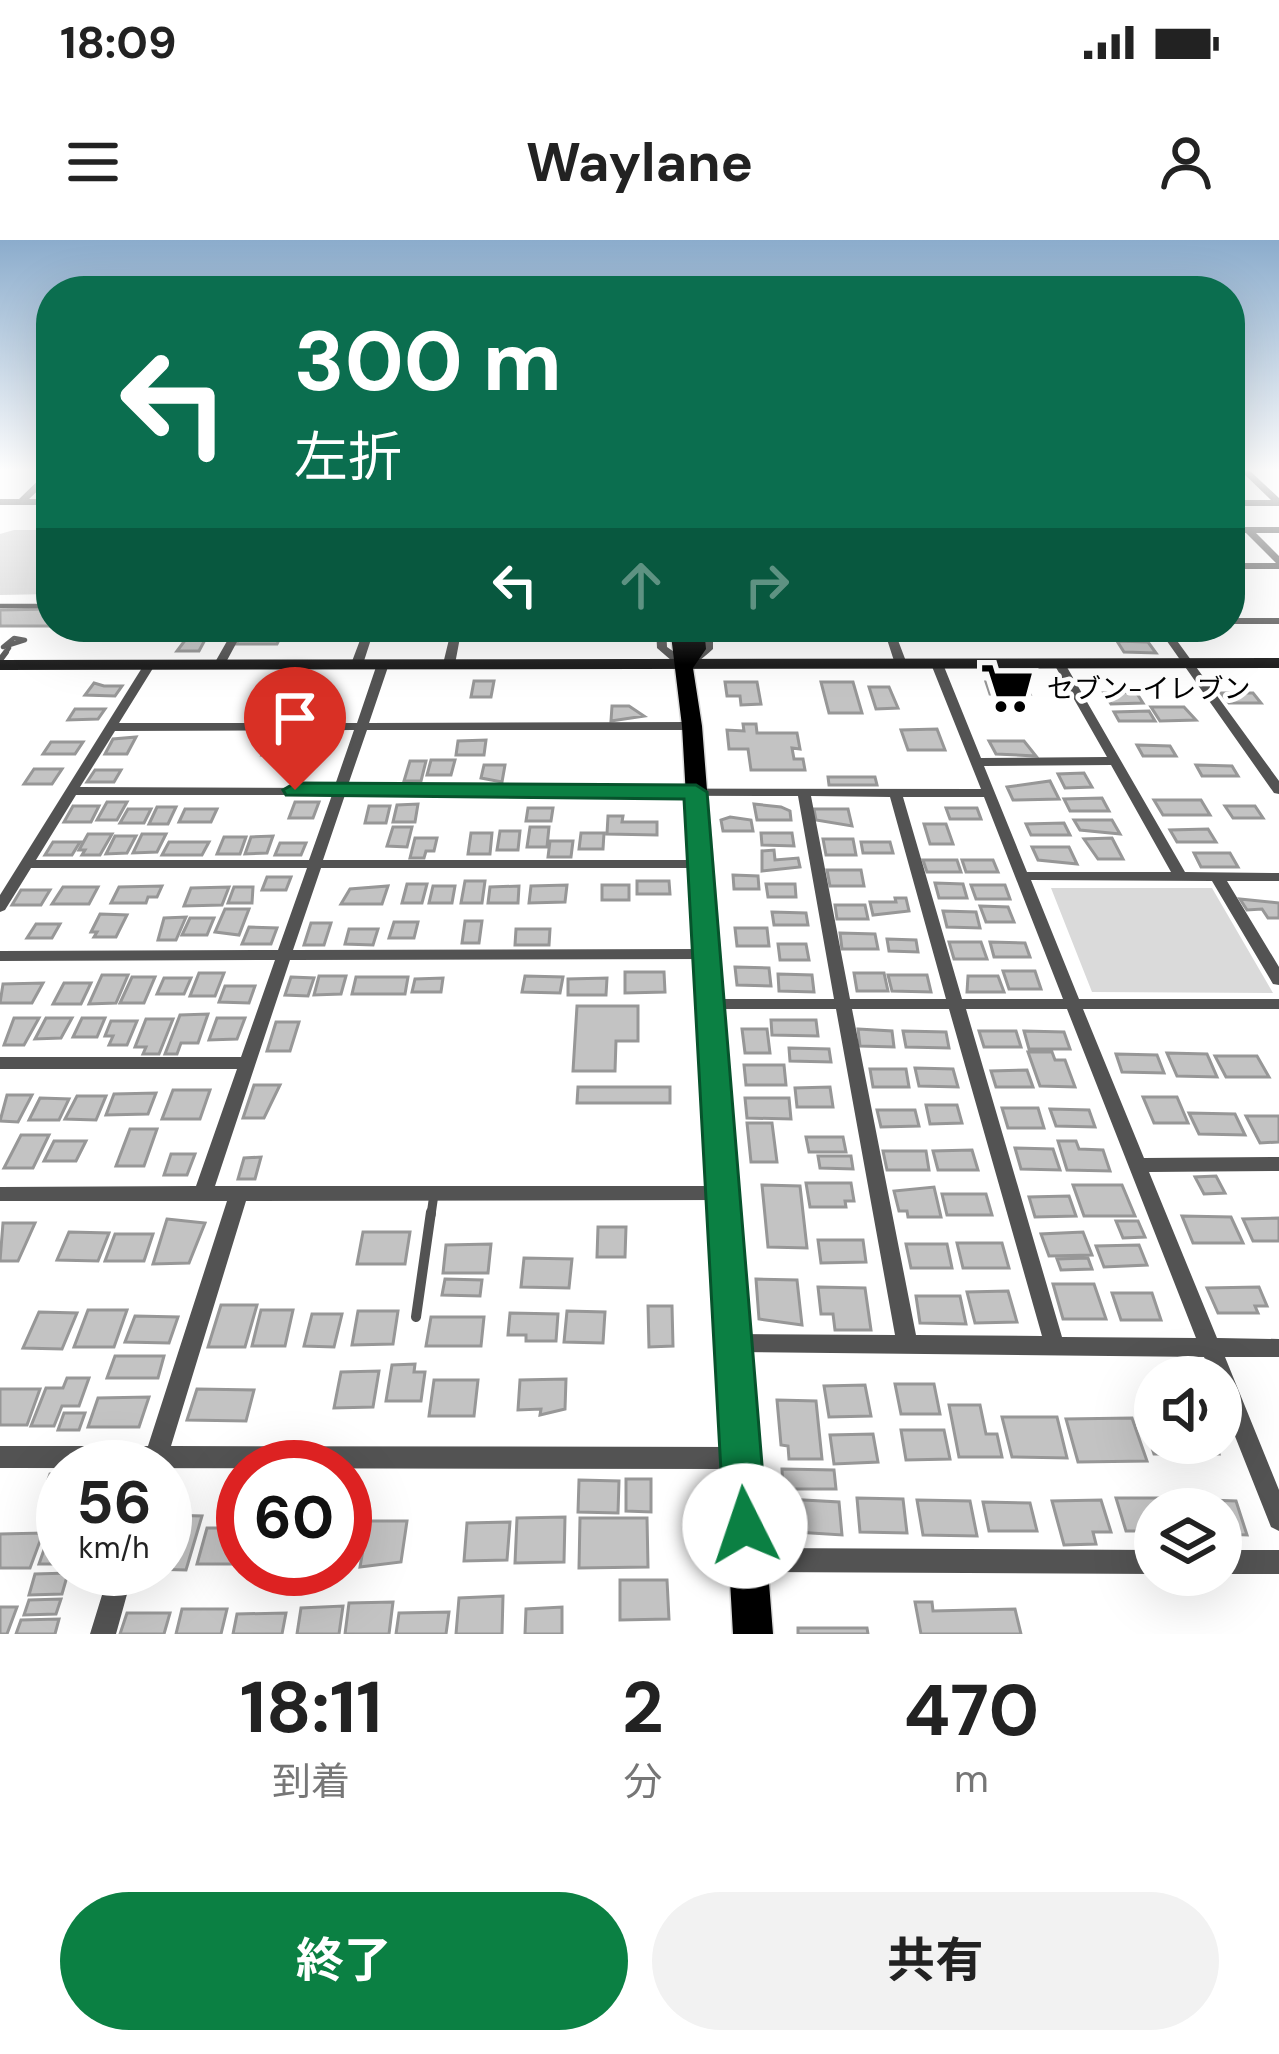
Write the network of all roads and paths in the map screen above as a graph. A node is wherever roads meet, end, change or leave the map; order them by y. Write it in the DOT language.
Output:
graph roads {
  1 [pos="1253,535"];
  2 [pos="1279,564"];
  3 [pos="1245,565"];
  4 [pos="0,606"];
  5 [pos="36,606"];
  6 [pos="1245,621"];
  7 [pos="1279,621"];
  8 [pos="232,642"];
  9 [pos="365,642"];
  10 [pos="454,642"];
  11 [pos="662,642"];
  12 [pos="679,642"];
  13 [pos="697,642"];
  14 [pos="708,642"];
  15 [pos="893,642"];
  16 [pos="1173,642"];
  17 [pos="4,645"];
  18 [pos="0,662"];
  19 [pos="1188,663"];
  20 [pos="1279,663"];
  21 [pos="149,664"];
  22 [pos="220,664"];
  23 [pos="357,664"];
  24 [pos="383,664"];
  25 [pos="449,664"];
  26 [pos="901,664"];
  27 [pos="937,664"];
  28 [pos="1060,664"];
  29 [pos="686,665"];
  30 [pos="692,726"];
  31 [pos="114,727"];
  32 [pos="361,727"];
  33 [pos="976,761"];
  34 [pos="1114,761"];
  35 [pos="339,789"];
  36 [pos="1279,790"];
  37 [pos="75,791"];
  38 [pos="696,792"];
  39 [pos="895,793"];
  40 [pos="990,793"];
  41 [pos="804,794"];
  42 [pos="28,864"];
  43 [pos="315,864"];
  44 [pos="700,864"];
  45 [pos="1024,876"];
  46 [pos="1180,876"];
  47 [pos="1217,877"];
  48 [pos="1279,877"];
  49 [pos="0,907"];
  50 [pos="286,954"];
  51 [pos="707,954"];
  52 [pos="0,956"];
  53 [pos="1279,980"];
  54 [pos="710,1004"];
  55 [pos="845,1004"];
  56 [pos="1072,1004"];
  57 [pos="1279,1004"];
  58 [pos="957,1005"];
  59 [pos="0,1063"];
  60 [pos="246,1064"];
  61 [pos="1138,1165"];
  62 [pos="1279,1165"];
  63 [pos="203,1193"];
  64 [pos="434,1193"];
  65 [pos="723,1193"];
  66 [pos="0,1194"];
  67 [pos="239,1194"];
  68 [pos="416,1317"];
  69 [pos="733,1343"];
  70 [pos="907,1345"];
  71 [pos="1055,1347"];
  72 [pos="1210,1348"];
  73 [pos="1279,1348"];
  74 [pos="162,1440"];
  75 [pos="0,1457"];
  76 [pos="36,1458"];
  77 [pos="741,1458"];
  78 [pos="192,1462"];
  79 [pos="1279,1519"];
  80 [pos="748,1560"];
  81 [pos="1134,1562"];
  82 [pos="1242,1562"];
  83 [pos="1279,1562"];
  84 [pos="114,1596"];
  85 [pos="103,1634"];
  86 [pos="753,1634"];
  1 -- 2 [label="street"];
  2 -- 3 [label="street"];
  4 -- 5 [label="lane"];
  6 -- 7 [label="street"];
  8 -- 22 [label="street"];
  9 -- 23 [label="street"];
  10 -- 25 [label="street"];
  11 -- 29 [label="street"];
  12 -- 29 [label="main road"];
  13 -- 29 [label="main road"];
  14 -- 29 [label="street"];
  15 -- 26 [label="street"];
  16 -- 19 [label="street"];
  17 -- 18 [label="lane"];
  18 -- 21 [label="main road"];
  19 -- 20 [label="main road"];
  19 -- 28 [label="main road"];
  19 -- 36 [label="street"];
  21 -- 22 [label="main road"];
  21 -- 31 [label="street"];
  22 -- 23 [label="main road"];
  23 -- 24 [label="main road"];
  24 -- 25 [label="main road"];
  24 -- 32 [label="street"];
  25 -- 29 [label="main road"];
  26 -- 27 [label="main road"];
  26 -- 29 [label="main road"];
  27 -- 28 [label="main road"];
  27 -- 33 [label="street"];
  28 -- 34 [label="street"];
  29 -- 30 [label="main road"];
  30 -- 32 [label="street"];
  30 -- 38 [label="main road"];
  31 -- 32 [label="street"];
  31 -- 37 [label="street"];
  32 -- 35 [label="street"];
  33 -- 34 [label="street"];
  33 -- 40 [label="street"];
  34 -- 46 [label="street"];
  35 -- 37 [label="street"];
  35 -- 38 [label="street"];
  35 -- 43 [label="street"];
  37 -- 42 [label="street"];
  38 -- 41 [label="street"];
  38 -- 44 [label="main road"];
  39 -- 40 [label="street"];
  39 -- 41 [label="street"];
  39 -- 58 [label="street"];
  40 -- 45 [label="street"];
  41 -- 55 [label="street"];
  42 -- 43 [label="street"];
  42 -- 49 [label="street"];
  43 -- 44 [label="street"];
  43 -- 50 [label="street"];
  44 -- 51 [label="main road"];
  45 -- 46 [label="street"];
  45 -- 56 [label="street"];
  46 -- 47 [label="street"];
  47 -- 48 [label="street"];
  47 -- 53 [label="street"];
  50 -- 51 [label="street"];
  50 -- 52 [label="street"];
  50 -- 60 [label="street"];
  51 -- 54 [label="main road"];
  54 -- 55 [label="street"];
  54 -- 65 [label="main road"];
  55 -- 58 [label="street"];
  55 -- 70 [label="street"];
  56 -- 57 [label="street"];
  56 -- 58 [label="street"];
  56 -- 61 [label="street"];
  58 -- 71 [label="street"];
  59 -- 60 [label="street"];
  60 -- 63 [label="street"];
  61 -- 62 [label="street"];
  61 -- 72 [label="street"];
  63 -- 66 [label="street"];
  63 -- 67 [label="street"];
  64 -- 65 [label="street"];
  64 -- 67 [label="street"];
  64 -- 68 [label="lane"];
  65 -- 69 [label="main road"];
  67 -- 74 [label="street"];
  69 -- 70 [label="street"];
  69 -- 77 [label="main road"];
  70 -- 71 [label="street"];
  71 -- 72 [label="street"];
  72 -- 73 [label="street"];
  72 -- 79 [label="street"];
  75 -- 76 [label="street"];
  77 -- 78 [label="street"];
  77 -- 80 [label="main road"];
  80 -- 81 [label="street"];
  80 -- 86 [label="main road"];
  82 -- 83 [label="street"];
  84 -- 85 [label="street"];
}
